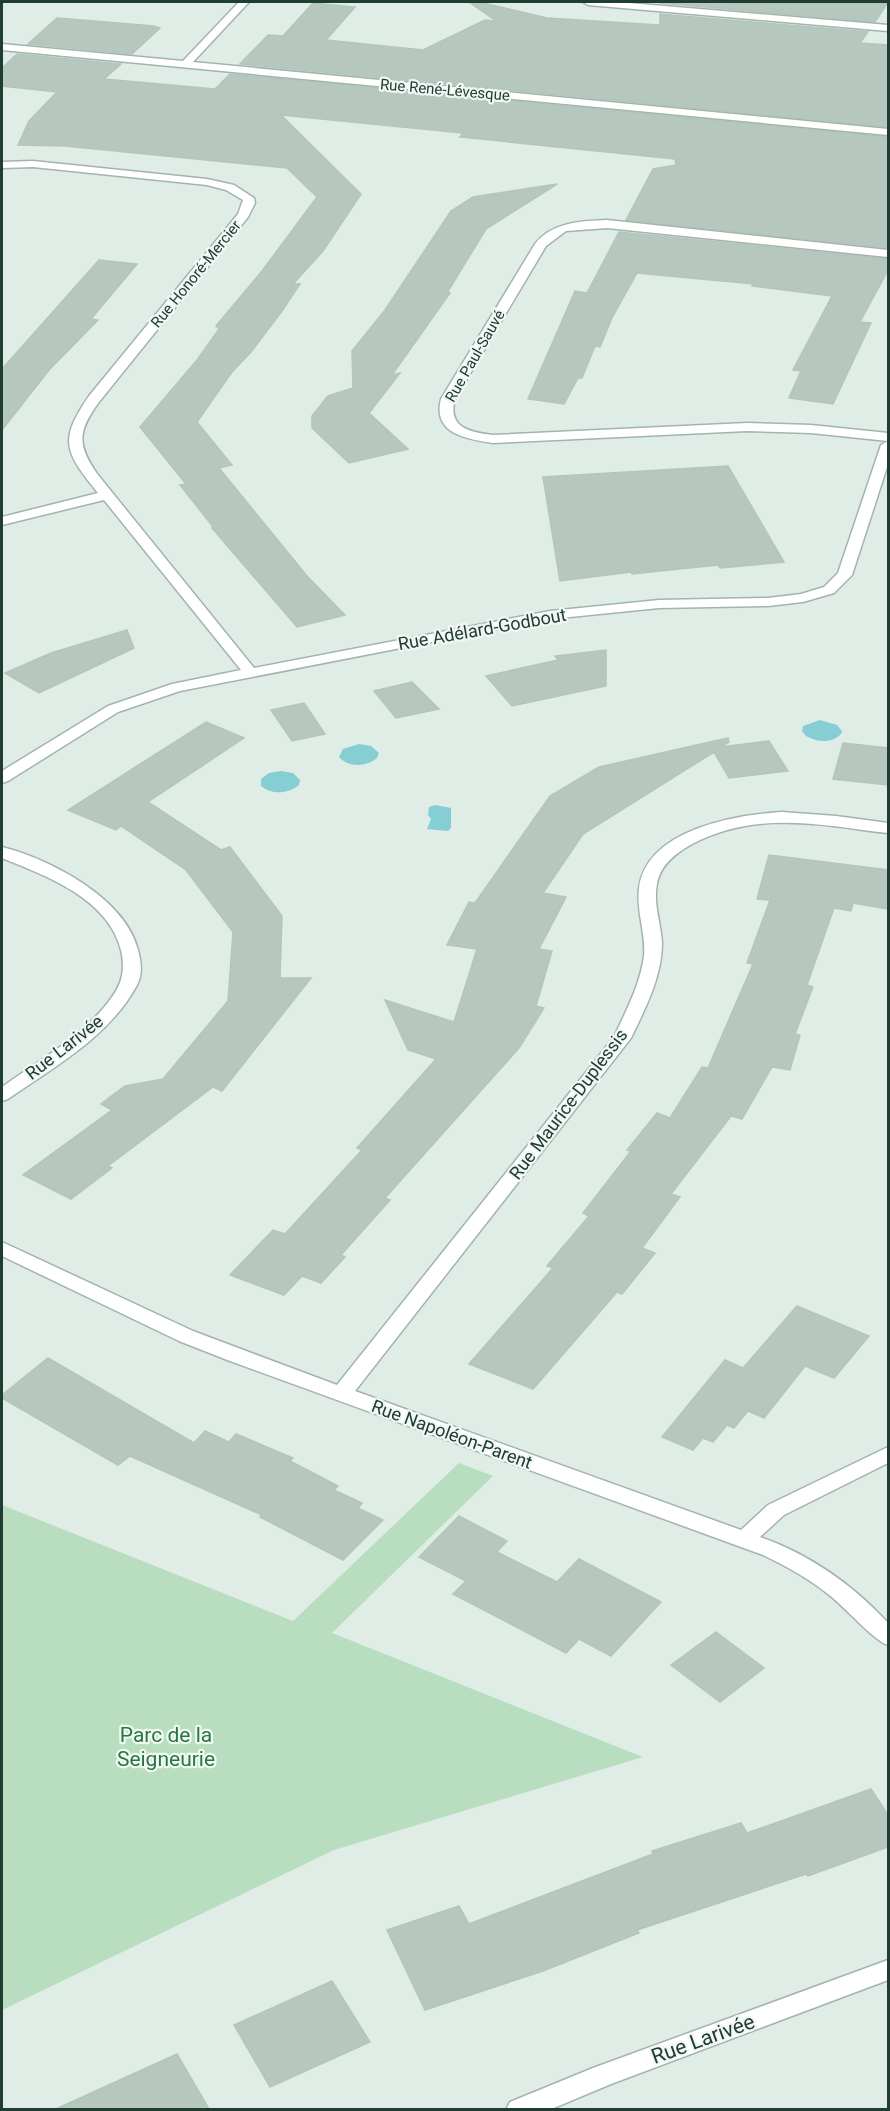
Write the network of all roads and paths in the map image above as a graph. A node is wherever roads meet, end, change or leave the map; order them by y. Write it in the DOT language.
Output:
graph roads {
  1 [pos="244,2"];
  2 [pos="588,2"];
  3 [pos="888,28"];
  4 [pos="2,47"];
  5 [pos="185,65"];
  6 [pos="888,132"];
  7 [pos="2,165"];
  8 [pos="888,253"];
  9 [pos="888,437"];
  10 [pos="888,445"];
  11 [pos="107,495"];
  12 [pos="2,520"];
  13 [pos="250,672"];
  14 [pos="2,778"];
  15 [pos="888,828"];
  16 [pos="2,852"];
  17 [pos="2,1095"];
  18 [pos="2,1248"];
  19 [pos="341,1395"];
  20 [pos="888,1454"];
  21 [pos="744,1539"];
  22 [pos="888,1637"];
  23 [pos="888,1970"];
  24 [pos="519,2109"];
  1 -- 5 [label="street"];
  2 -- 3 [label="street"];
  4 -- 5 [label="street, Rue René-Lévesque"];
  5 -- 6 [label="street, Rue René-Lévesque"];
  7 -- 11 [label="street, Rue Honoré-Mercier"];
  8 -- 9 [label="street, Rue Paul-Sauvé"];
  10 -- 13 [label="street, Rue Adélard-Godbout"];
  11 -- 12 [label="street"];
  11 -- 13 [label="street, Rue Honoré-Mercier"];
  13 -- 14 [label="street, Rue Adélard-Godbout"];
  15 -- 19 [label="street, Rue Maurice-Duplessis"];
  16 -- 17 [label="street, Rue Larivée"];
  18 -- 19 [label="street, Rue Napoléon-Parent"];
  19 -- 21 [label="street, Rue Napoléon-Parent"];
  20 -- 21 [label="street"];
  21 -- 22 [label="street, Rue Napoléon-Parent"];
  23 -- 24 [label="street, Rue Larivée"];
}
